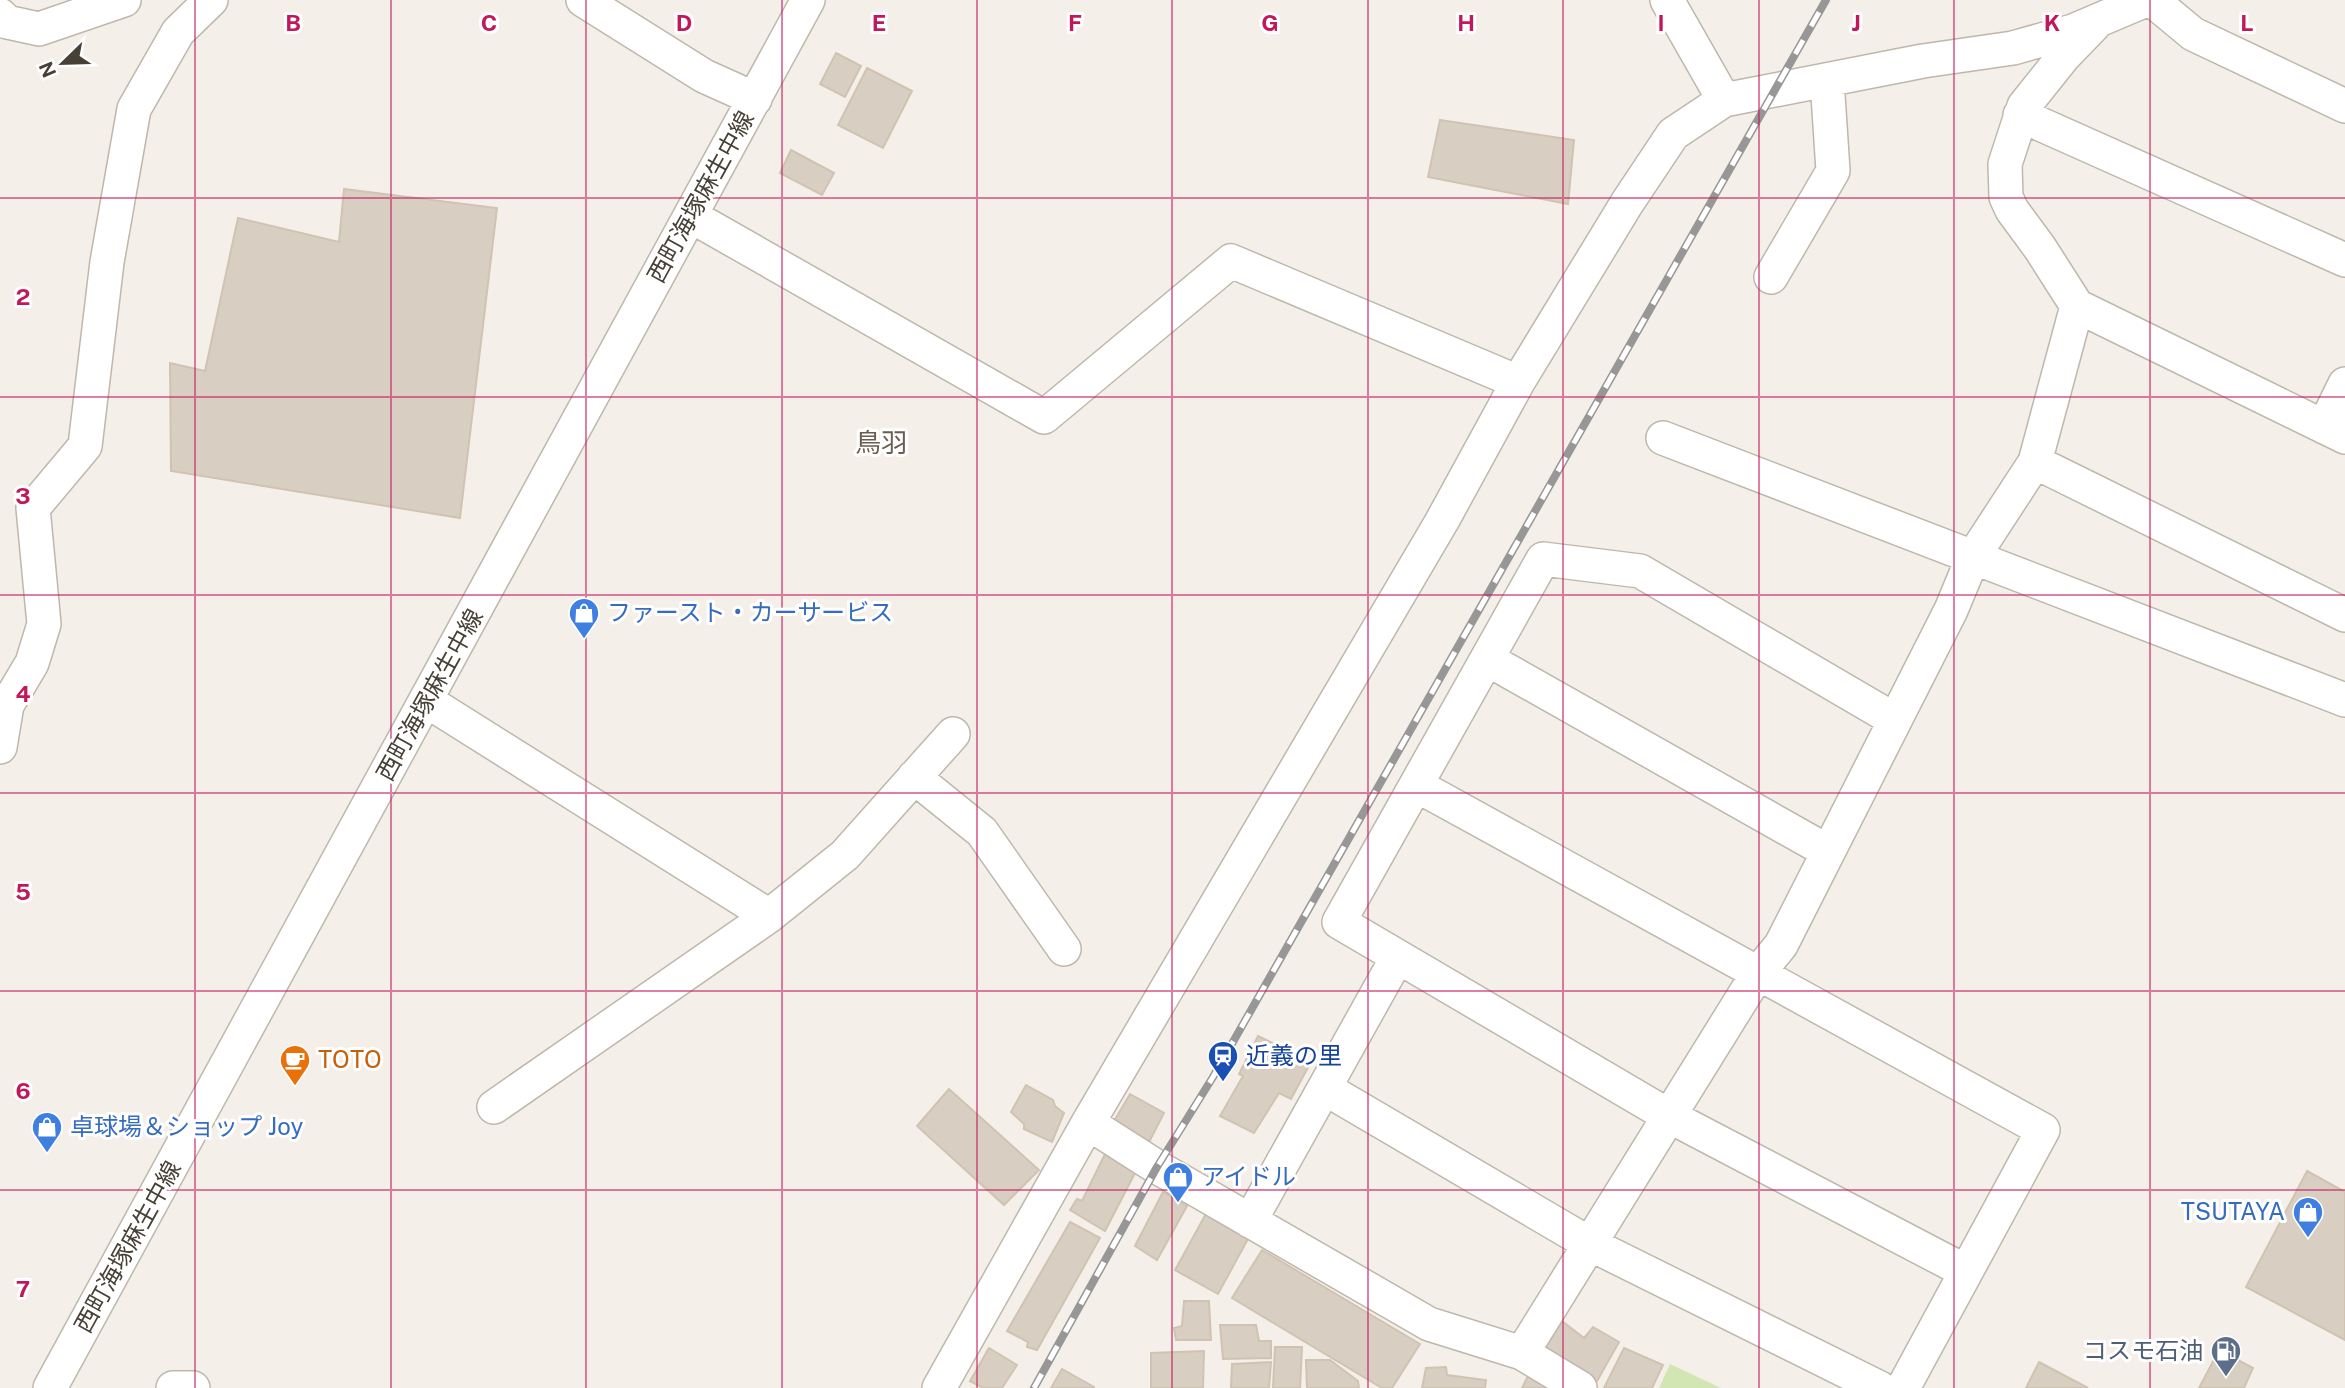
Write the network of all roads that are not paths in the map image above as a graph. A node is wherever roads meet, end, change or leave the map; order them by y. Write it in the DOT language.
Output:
graph roads {
  1 [pos="124,0"];
  2 [pos="211,0"];
  3 [pos="583,0"];
  4 [pos="808,0"];
  5 [pos="1667,0"];
  6 [pos="2149,0"];
  7 [pos="0,15"];
  8 [pos="2098,21"];
  9 [pos="1827,80"];
  10 [pos="755,99"];
  11 [pos="1724,100"];
  12 [pos="2345,106"];
  13 [pos="2020,115"];
  14 [pos="691,216"];
  15 [pos="2345,260"];
  16 [pos="1772,276"];
  17 [pos="2077,306"];
  18 [pos="1518,382"];
  19 [pos="2345,384"];
  20 [pos="2335,432"];
  21 [pos="1663,438"];
  22 [pos="2035,462"];
  23 [pos="1973,557"];
  24 [pos="2345,615"];
  25 [pos="1487,659"];
  26 [pos="2345,700"];
  27 [pos="427,701"];
  28 [pos="1895,720"];
  29 [pos="953,734"];
  30 [pos="0,747"];
  31 [pos="914,777"];
  32 [pos="1416,785"];
  33 [pos="1828,851"];
  34 [pos="769,916"];
  35 [pos="1064,949"];
  36 [pos="1397,958"];
  37 [pos="1758,973"];
  38 [pos="1326,1089"];
  39 [pos="494,1107"];
  40 [pos="1669,1116"];
  41 [pos="1088,1123"];
  42 [pos="1250,1221"];
  43 [pos="1590,1244"];
  44 [pos="1965,1271"];
  45 [pos="1522,1353"];
  46 [pos="50,1388"];
  47 [pos="173,1388"];
  48 [pos="193,1388"];
  49 [pos="939,1388"];
  50 [pos="1580,1388"];
  51 [pos="1880,1388"];
  52 [pos="1903,1388"];
  1 -- 7 [label="street"];
  2 -- 30 [label="street"];
  3 -- 10 [label="street"];
  4 -- 10 [label="street, 西町海塚麻生中線"];
  5 -- 11 [label="street"];
  6 -- 8 [label="street"];
  6 -- 12 [label="street"];
  8 -- 9 [label="street"];
  8 -- 13 [label="street"];
  9 -- 11 [label="street"];
  9 -- 16 [label="street"];
  10 -- 14 [label="street, 西町海塚麻生中線"];
  11 -- 18 [label="street"];
  13 -- 15 [label="street"];
  13 -- 17 [label="street"];
  14 -- 18 [label="street"];
  14 -- 27 [label="street, 西町海塚麻生中線"];
  17 -- 20 [label="street"];
  17 -- 22 [label="street"];
  18 -- 41 [label="street"];
  19 -- 20 [label="street"];
  21 -- 23 [label="street"];
  22 -- 23 [label="street"];
  22 -- 24 [label="street"];
  23 -- 26 [label="street"];
  23 -- 28 [label="street"];
  25 -- 28 [label="street"];
  25 -- 32 [label="street"];
  25 -- 33 [label="street"];
  27 -- 34 [label="street"];
  27 -- 46 [label="street, 西町海塚麻生中線"];
  28 -- 33 [label="street"];
  29 -- 31 [label="street"];
  31 -- 34 [label="street"];
  31 -- 35 [label="street"];
  32 -- 36 [label="street"];
  32 -- 37 [label="street"];
  33 -- 37 [label="street"];
  34 -- 39 [label="street"];
  36 -- 38 [label="street"];
  36 -- 40 [label="street"];
  37 -- 40 [label="street"];
  37 -- 44 [label="street"];
  38 -- 42 [label="street"];
  38 -- 43 [label="street"];
  40 -- 43 [label="street"];
  40 -- 44 [label="street"];
  41 -- 42 [label="street"];
  41 -- 49 [label="street"];
  42 -- 45 [label="street"];
  43 -- 45 [label="street"];
  43 -- 51 [label="street"];
  44 -- 52 [label="street"];
  45 -- 50 [label="street"];
  47 -- 48 [label="street"];
}
